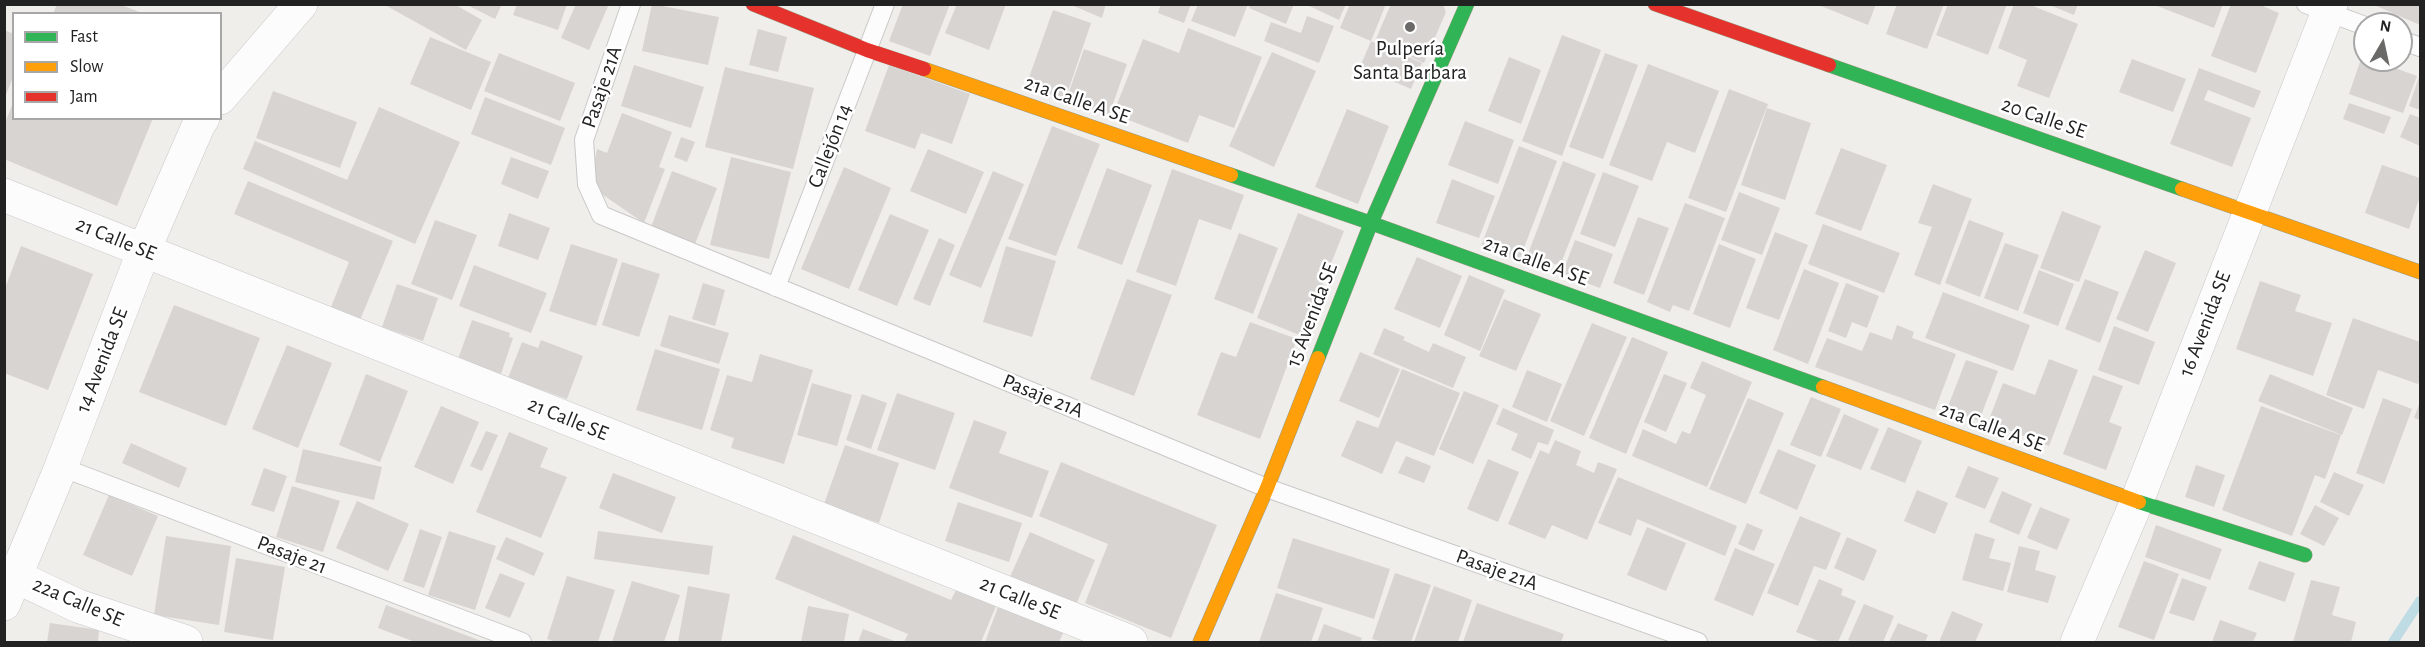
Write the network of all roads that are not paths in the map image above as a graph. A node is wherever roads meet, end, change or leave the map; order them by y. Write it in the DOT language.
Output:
graph roads {
  1 [pos="301,4"];
  2 [pos="631,4"];
  3 [pos="753,4"];
  4 [pos="885,4"];
  5 [pos="1467,4"];
  6 [pos="1654,4"];
  7 [pos="2322,7"];
  8 [pos="2353,21"];
  9 [pos="867,50"];
  10 [pos="222,96"];
  11 [pos="202,120"];
  12 [pos="4,195"];
  13 [pos="2249,212"];
  14 [pos="1371,223"];
  15 [pos="144,250"];
  16 [pos="2421,272"];
  17 [pos="776,287"];
  18 [pos="61,467"];
  19 [pos="1267,488"];
  20 [pos="2137,501"];
  21 [pos="2305,555"];
  22 [pos="8,583"];
  23 [pos="186,642"];
  24 [pos="522,642"];
  25 [pos="1131,642"];
  26 [pos="1200,642"];
  27 [pos="1698,642"];
  28 [pos="2077,642"];
  1 -- 10 [label="street"];
  2 -- 17 [label="lane, Pasaje 21A"];
  3 -- 9 [label="street, 21a Calle A SE"];
  4 -- 9 [label="lane, Callejón 14"];
  5 -- 14 [label="street, 15 Avenida SE"];
  6 -- 13 [label="street, 20 Calle SE"];
  7 -- 8 [label="lane"];
  7 -- 13 [label="street, 16 Avenida SE"];
  9 -- 14 [label="street, 21a Calle A SE"];
  9 -- 17 [label="lane, Callejón 14"];
  11 -- 15 [label="street, 14 Avenida SE"];
  12 -- 15 [label="street, 21 Calle SE"];
  13 -- 16 [label="street, 20 Calle SE"];
  13 -- 20 [label="street, 16 Avenida SE"];
  14 -- 19 [label="street, 15 Avenida SE"];
  14 -- 20 [label="street, 21a Calle A SE"];
  15 -- 18 [label="street, 14 Avenida SE"];
  15 -- 25 [label="street, 21 Calle SE"];
  17 -- 19 [label="lane, Pasaje 21A"];
  18 -- 22 [label="street, 14 Avenida SE"];
  18 -- 24 [label="lane, Pasaje 21"];
  19 -- 26 [label="street, 15 Avenida SE"];
  19 -- 27 [label="lane, Pasaje 21A"];
  20 -- 21 [label="street, 21a Calle A SE"];
  20 -- 28 [label="street, 16 Avenida SE"];
  22 -- 23 [label="street, 22a Calle SE"];
}
